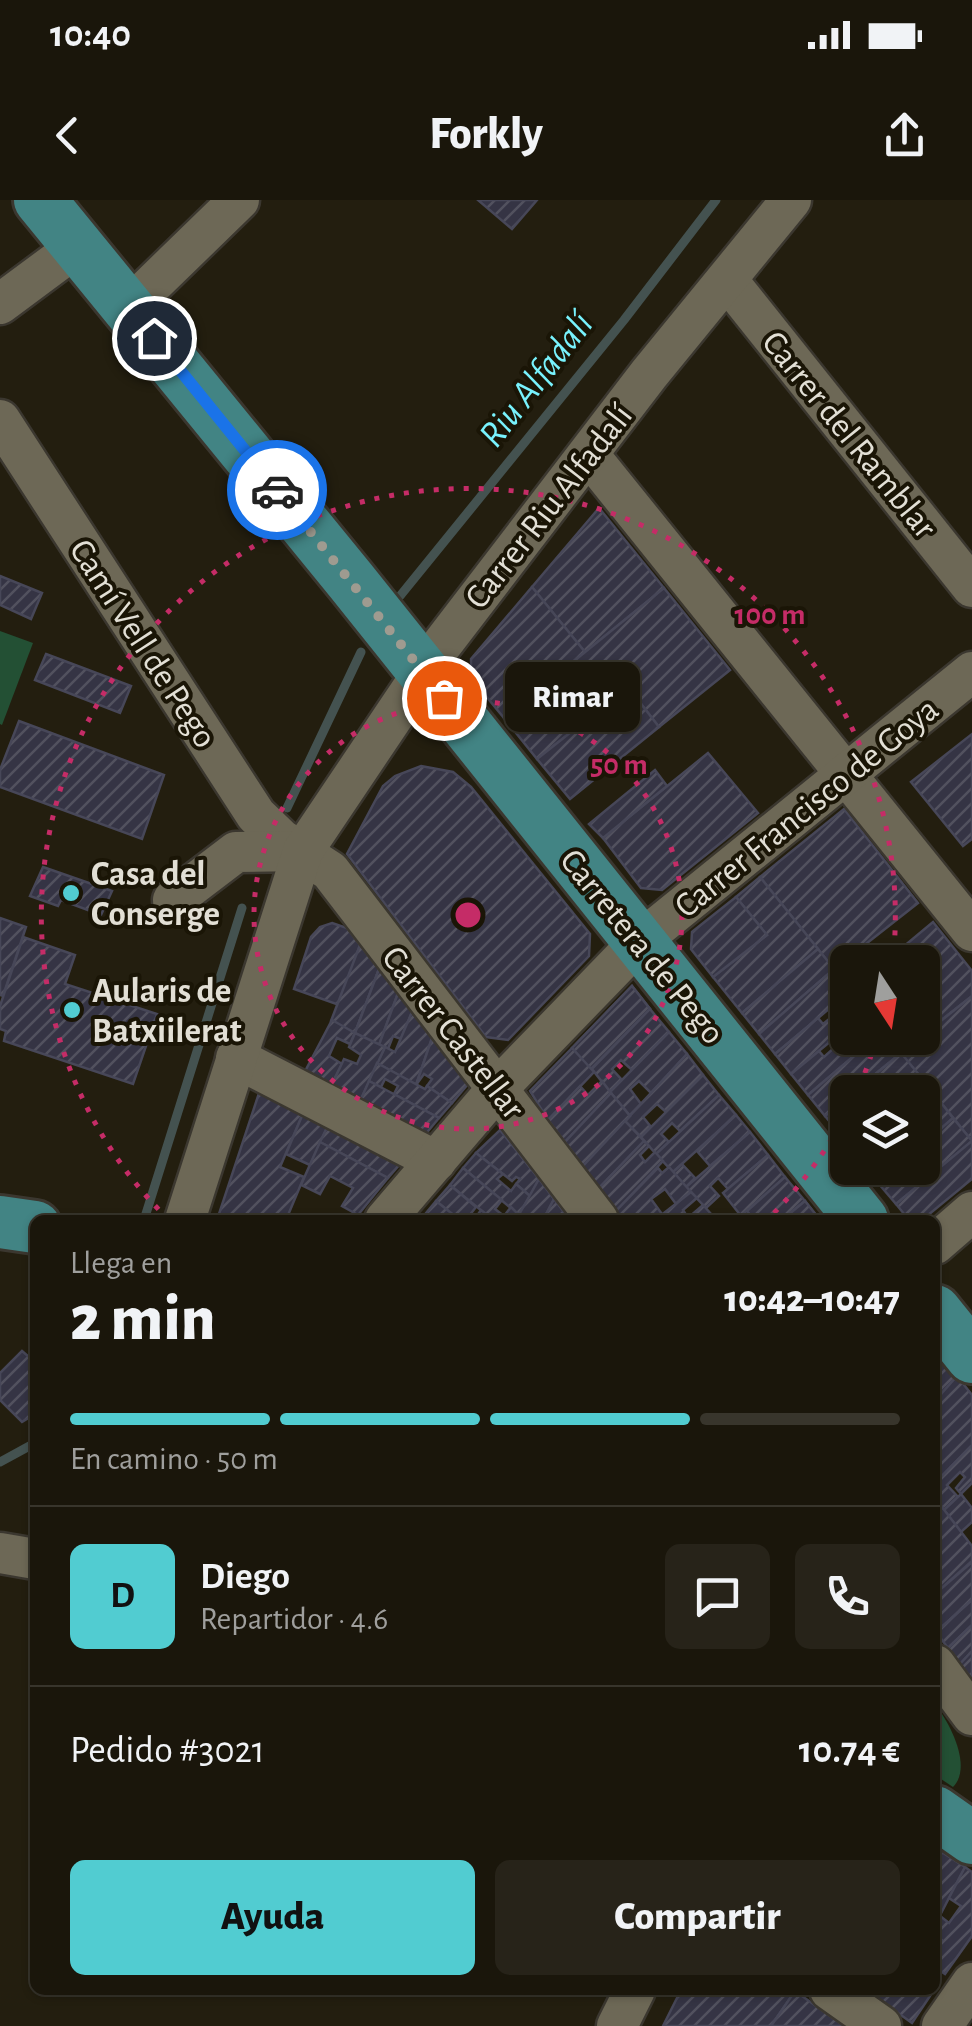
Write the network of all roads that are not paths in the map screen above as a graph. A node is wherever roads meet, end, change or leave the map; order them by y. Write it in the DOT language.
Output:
graph roads {
  1 [pos="40,200"];
  2 [pos="239,200"];
  3 [pos="791,200"];
  4 [pos="78,246"];
  5 [pos="728,280"];
  6 [pos="7,284"];
  7 [pos="129,308"];
  8 [pos="0,420"];
  9 [pos="589,455"];
  10 [pos="972,586"];
  11 [pos="423,672"];
  12 [pos="972,672"];
  13 [pos="846,774"];
  14 [pos="303,851"];
  15 [pos="174,900"];
  16 [pos="972,931"];
  17 [pos="640,941"];
  18 [pos="236,1058"];
  19 [pos="497,1089"];
  20 [pos="436,1160"];
  21 [pos="972,1212"];
  22 [pos="187,1215"];
  23 [pos="389,1215"];
  24 [pos="594,1215"];
  25 [pos="858,1215"];
  26 [pos="0,1222"];
  27 [pos="30,1227"];
  28 [pos="940,1240"];
  29 [pos="940,1317"];
  30 [pos="972,1357"];
  31 [pos="0,1553"];
  32 [pos="30,1558"];
  33 [pos="940,1672"];
  34 [pos="972,1714"];
  35 [pos="972,1983"];
  36 [pos="632,1995"];
  37 [pos="837,1995"];
  38 [pos="617,2026"];
  39 [pos="881,2026"];
  40 [pos="942,2026"];
  1 -- 4 [label="main road"];
  2 -- 7 [label="street"];
  3 -- 5 [label="street, Carrer Riu Alfadalí"];
  4 -- 6 [label="street"];
  4 -- 7 [label="main road"];
  5 -- 9 [label="street, Carrer Riu Alfadalí"];
  5 -- 10 [label="street, Carrer del Ramblar"];
  7 -- 11 [label="main road"];
  8 -- 14 [label="street, Camí Vell de Pego"];
  9 -- 11 [label="street, Carrer Riu Alfadalí"];
  9 -- 13 [label="street"];
  11 -- 14 [label="street, Carrer Riu Alfadalí"];
  11 -- 17 [label="main road, Carretera de Pego"];
  12 -- 13 [label="street, Carrer Francisco de Goya"];
  13 -- 16 [label="street"];
  13 -- 17 [label="street, Carrer Francisco de Goya"];
  14 -- 15 [label="street"];
  14 -- 18 [label="street, Carrer Riu Alfadalí"];
  14 -- 19 [label="street, Carrer Castellar"];
  17 -- 19 [label="street, Carrer Francisco de Goya"];
  17 -- 25 [label="main road, Carretera de Pego"];
  18 -- 20 [label="street"];
  18 -- 22 [label="street, Carrer Riu Alfadalí"];
  19 -- 20 [label="street, Carrer Francisco de Goya"];
  19 -- 24 [label="street, Carrer Castellar"];
  20 -- 23 [label="street, Carrer Francisco de Goya"];
  21 -- 28 [label="street"];
  26 -- 27 [label="main road"];
  29 -- 30 [label="main road"];
  31 -- 32 [label="street"];
  33 -- 34 [label="street"];
  35 -- 40 [label="street"];
  36 -- 38 [label="street"];
  37 -- 39 [label="street"];
}
